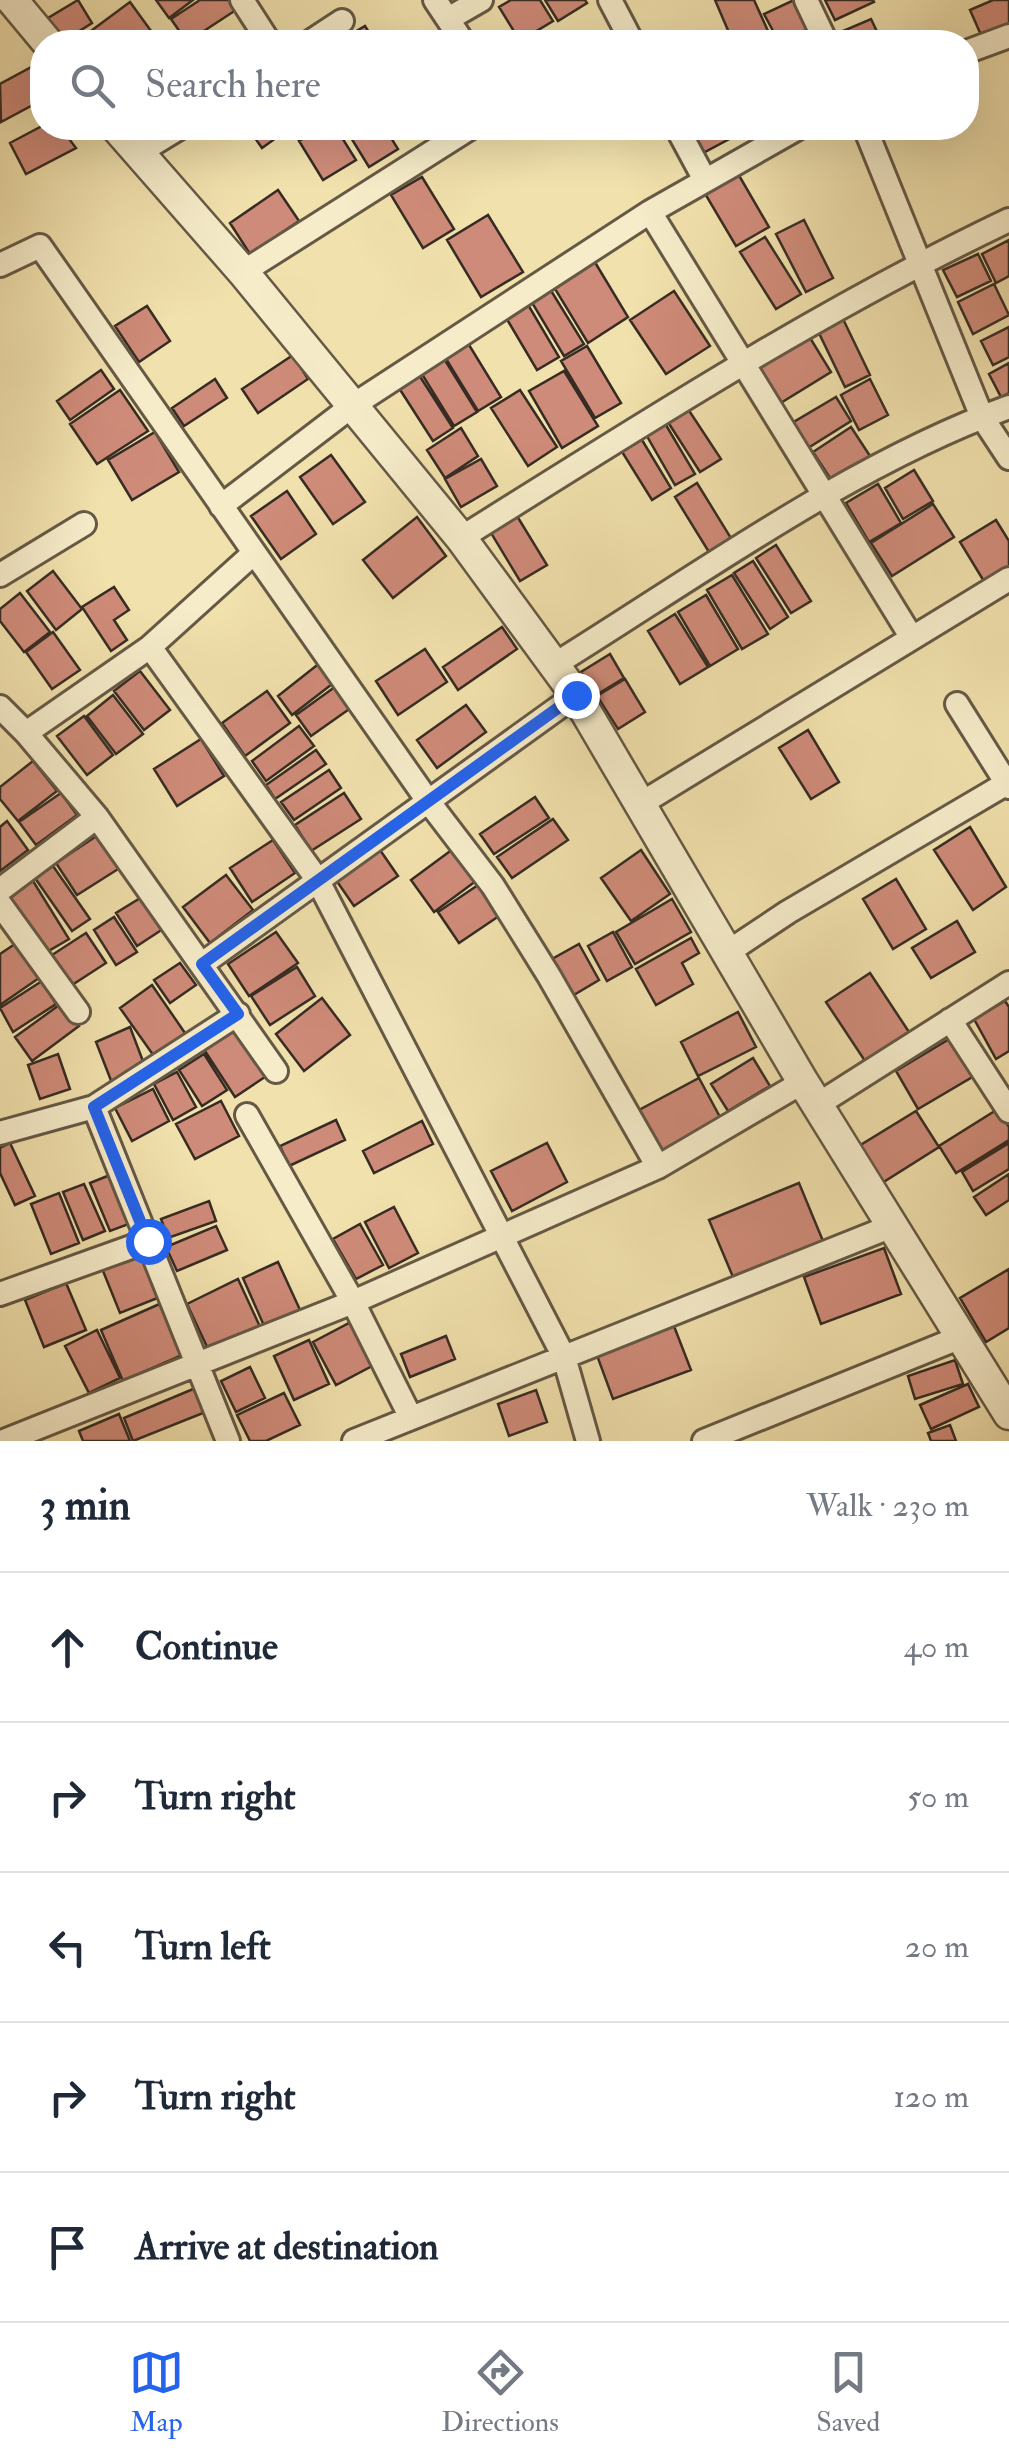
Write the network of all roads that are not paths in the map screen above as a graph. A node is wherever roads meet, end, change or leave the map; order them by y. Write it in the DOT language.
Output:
graph roads {
  1 [pos="12,0"];
  2 [pos="242,0"];
  3 [pos="481,0"];
  4 [pos="610,0"];
  5 [pos="806,0"];
  6 [pos="442,9"];
  7 [pos="342,20"];
  8 [pos="37,30"];
  9 [pos="261,30"];
  10 [pos="327,30"];
  11 [pos="456,30"];
  12 [pos="626,30"];
  13 [pos="820,30"];
  14 [pos="1009,36"];
  15 [pos="979,47"];
  16 [pos="127,140"];
  17 [pos="160,140"];
  18 [pos="451,140"];
  19 [pos="683,140"];
  20 [pos="777,140"];
  21 [pos="869,140"];
  22 [pos="138,154"];
  23 [pos="705,180"];
  24 [pos="650,212"];
  25 [pos="1009,220"];
  26 [pos="920,263"];
  27 [pos="0,265"];
  28 [pos="243,272"];
  29 [pos="740,363"];
  30 [pos="352,406"];
  31 [pos="1009,407"];
  32 [pos="982,417"];
  33 [pos="1009,458"];
  34 [pos="824,497"];
  35 [pos="222,506"];
  36 [pos="84,524"];
  37 [pos="461,538"];
  38 [pos="254,552"];
  39 [pos="0,576"];
  40 [pos="1009,580"];
  41 [pos="912,638"];
  42 [pos="150,647"];
  43 [pos="554,665"];
  44 [pos="576,695"];
  45 [pos="957,704"];
  46 [pos="0,708"];
  47 [pos="26,733"];
  48 [pos="1008,784"];
  49 [pos="428,801"];
  50 [pos="642,803"];
  51 [pos="97,817"];
  52 [pos="317,879"];
  53 [pos="0,890"];
  54 [pos="0,904"];
  55 [pos="728,952"];
  56 [pos="202,964"];
  57 [pos="1009,982"];
  58 [pos="78,1012"];
  59 [pos="238,1014"];
  60 [pos="950,1020"];
  61 [pos="276,1070"];
  62 [pos="810,1093"];
  63 [pos="94,1107"];
  64 [pos="1009,1111"];
  65 [pos="248,1115"];
  66 [pos="0,1133"];
  67 [pos="658,1167"];
  68 [pos="892,1226"];
  69 [pos="500,1234"];
  70 [pos="148,1241"];
  71 [pos="0,1294"];
  72 [pos="353,1302"];
  73 [pos="962,1338"];
  74 [pos="564,1357"];
  75 [pos="198,1364"];
  76 [pos="1009,1414"];
  77 [pos="410,1416"];
  78 [pos="4,1441"];
  79 [pos="228,1441"];
  80 [pos="354,1441"];
  81 [pos="588,1441"];
  82 [pos="704,1441"];
  1 -- 8 [label="street"];
  2 -- 9 [label="street"];
  3 -- 6 [label="street"];
  4 -- 12 [label="street"];
  5 -- 13 [label="street"];
  6 -- 11 [label="street"];
  7 -- 10 [label="street"];
  14 -- 15 [label="street"];
  16 -- 22 [label="street"];
  17 -- 22 [label="street"];
  18 -- 28 [label="street"];
  19 -- 23 [label="street"];
  20 -- 23 [label="street"];
  21 -- 26 [label="street"];
  22 -- 28 [label="street"];
  23 -- 24 [label="street"];
  24 -- 29 [label="street"];
  24 -- 30 [label="street"];
  25 -- 26 [label="street"];
  26 -- 29 [label="street"];
  26 -- 32 [label="street"];
  27 -- 35 [label="street"];
  28 -- 30 [label="street"];
  29 -- 34 [label="street"];
  29 -- 37 [label="street"];
  30 -- 35 [label="street"];
  30 -- 37 [label="street"];
  31 -- 32 [label="street"];
  32 -- 33 [label="street"];
  32 -- 34 [label="street"];
  34 -- 41 [label="street"];
  34 -- 43 [label="street"];
  35 -- 38 [label="street"];
  36 -- 39 [label="street"];
  37 -- 43 [label="street"];
  38 -- 42 [label="street"];
  38 -- 49 [label="street"];
  40 -- 41 [label="street"];
  41 -- 50 [label="street"];
  42 -- 47 [label="street"];
  42 -- 52 [label="street"];
  43 -- 44 [label="street"];
  44 -- 49 [label="street"];
  44 -- 50 [label="street"];
  45 -- 48 [label="street"];
  46 -- 47 [label="street"];
  47 -- 51 [label="street"];
  48 -- 55 [label="street"];
  49 -- 52 [label="street"];
  49 -- 67 [label="street"];
  50 -- 55 [label="street"];
  51 -- 53 [label="street"];
  51 -- 56 [label="street"];
  52 -- 56 [label="street"];
  52 -- 69 [label="street"];
  54 -- 58 [label="street"];
  55 -- 62 [label="street"];
  56 -- 59 [label="street"];
  57 -- 60 [label="street"];
  59 -- 61 [label="street"];
  59 -- 63 [label="street"];
  60 -- 62 [label="street"];
  60 -- 64 [label="street"];
  62 -- 67 [label="street"];
  62 -- 68 [label="street"];
  63 -- 66 [label="street"];
  63 -- 70 [label="street"];
  65 -- 72 [label="street"];
  67 -- 69 [label="street"];
  68 -- 73 [label="street"];
  68 -- 74 [label="street"];
  69 -- 72 [label="street"];
  69 -- 74 [label="street"];
  70 -- 71 [label="street"];
  70 -- 75 [label="street"];
  72 -- 75 [label="street"];
  72 -- 77 [label="street"];
  73 -- 76 [label="street"];
  73 -- 82 [label="street"];
  74 -- 77 [label="street"];
  74 -- 81 [label="street"];
  75 -- 78 [label="street"];
  75 -- 79 [label="street"];
  77 -- 80 [label="street"];
}
